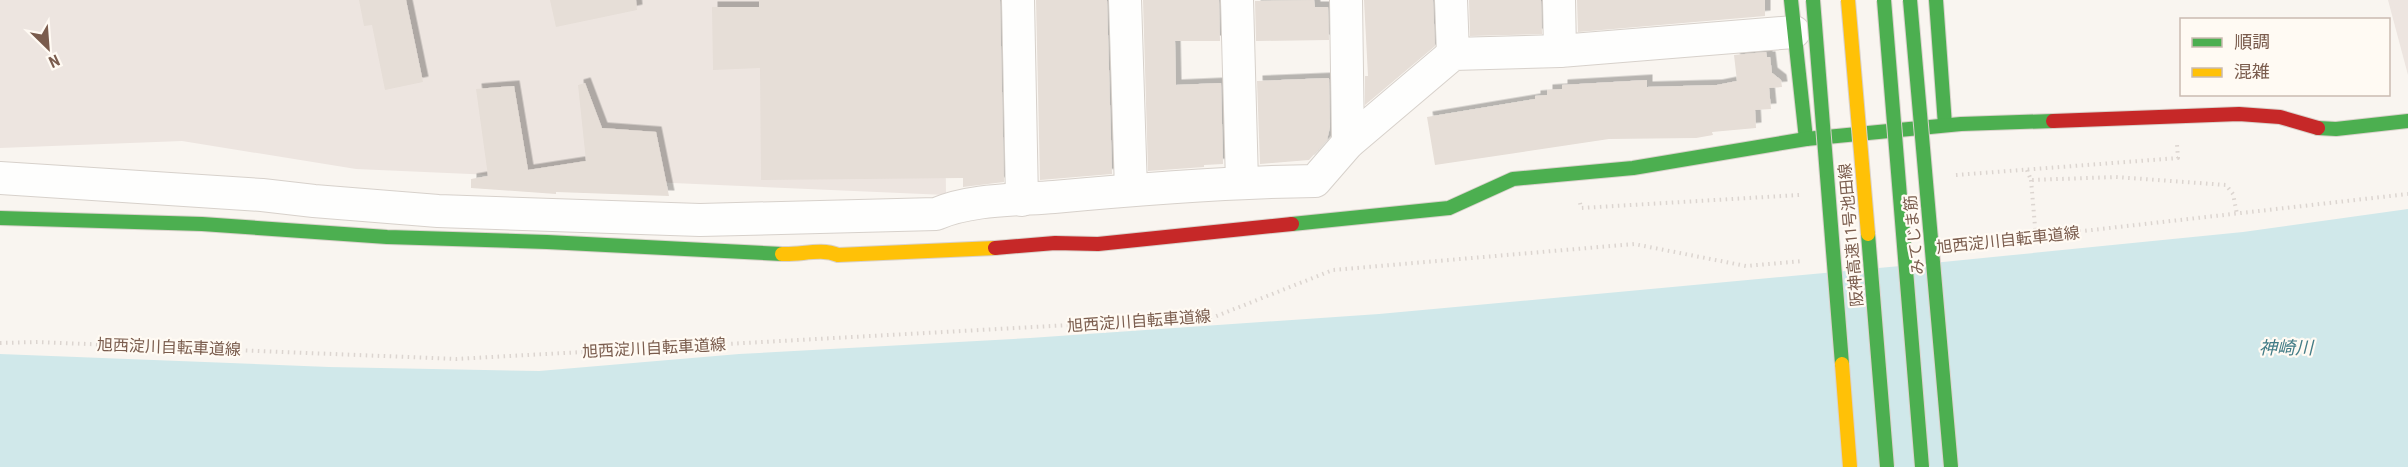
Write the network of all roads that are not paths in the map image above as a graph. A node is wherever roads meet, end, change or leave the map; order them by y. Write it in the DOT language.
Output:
graph roads {
  1 [pos="1018,0"];
  2 [pos="1125,0"];
  3 [pos="1237,0"];
  4 [pos="1346,0"];
  5 [pos="1451,0"];
  6 [pos="1559,0"];
  7 [pos="1791,0"];
  8 [pos="1813,0"];
  9 [pos="1848,0"];
  10 [pos="1884,0"];
  11 [pos="1910,0"];
  12 [pos="1936,0"];
  13 [pos="1794,32"];
  14 [pos="1560,51"];
  15 [pos="1453,54"];
  16 [pos="2408,121"];
  17 [pos="1945,125"];
  18 [pos="1806,139"];
  19 [pos="1348,143"];
  20 [pos="0,178"];
  21 [pos="1242,182"];
  22 [pos="1131,190"];
  23 [pos="1022,200"];
  24 [pos="0,218"];
  25 [pos="1850,467"];
  26 [pos="1887,467"];
  27 [pos="1922,467"];
  28 [pos="1951,467"];
  1 -- 23 [label="street"];
  2 -- 22 [label="street"];
  3 -- 21 [label="street"];
  4 -- 19 [label="street"];
  5 -- 15 [label="street"];
  6 -- 14 [label="street"];
  7 -- 13 [label="main road"];
  8 -- 25 [label="main road, bridge"];
  9 -- 26 [label="main road, 阪神高速11号池田線, bridge"];
  10 -- 27 [label="main road, bridge"];
  11 -- 28 [label="main road, みてじま筋, bridge"];
  12 -- 17 [label="main road"];
  13 -- 14 [label="street"];
  13 -- 18 [label="main road"];
  14 -- 15 [label="street"];
  15 -- 19 [label="street"];
  16 -- 17 [label="main road"];
  17 -- 18 [label="main road"];
  18 -- 24 [label="main road"];
  19 -- 21 [label="street"];
  20 -- 23 [label="street"];
  21 -- 22 [label="street"];
  22 -- 23 [label="street"];
}
